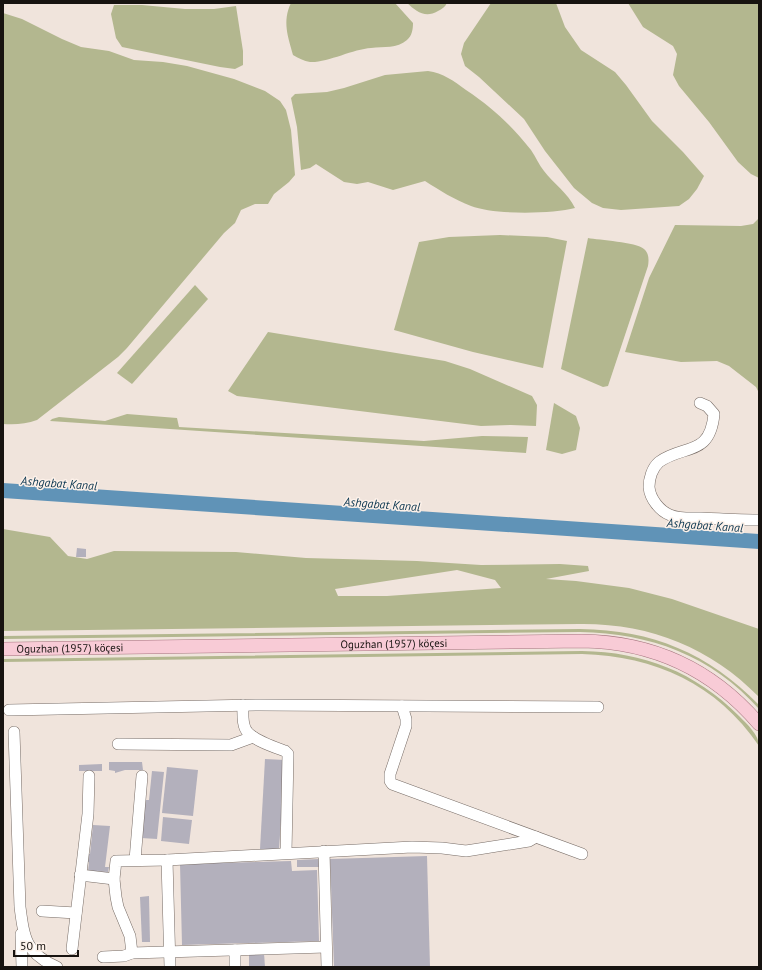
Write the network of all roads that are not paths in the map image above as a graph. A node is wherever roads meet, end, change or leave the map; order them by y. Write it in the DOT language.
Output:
graph roads {
  1 [pos="700,403"];
  2 [pos="759,520"];
  3 [pos="3,648"];
  4 [pos="243,705"];
  5 [pos="402,706"];
  6 [pos="598,707"];
  7 [pos="9,710"];
  8 [pos="759,724"];
  9 [pos="14,732"];
  10 [pos="253,737"];
  11 [pos="118,744"];
  12 [pos="89,776"];
  13 [pos="142,776"];
  14 [pos="536,837"];
  15 [pos="324,851"];
  16 [pos="286,854"];
  17 [pos="582,854"];
  18 [pos="135,860"];
  19 [pos="167,860"];
  20 [pos="80,875"];
  21 [pos="114,879"];
  22 [pos="20,907"];
  23 [pos="42,911"];
  24 [pos="76,913"];
  25 [pos="326,947"];
  26 [pos="72,948"];
  27 [pos="235,950"];
  28 [pos="170,952"];
  29 [pos="132,953"];
  30 [pos="103,957"];
  31 [pos="22,967"];
  32 [pos="57,967"];
  33 [pos="170,967"];
  34 [pos="235,967"];
  35 [pos="327,967"];
  1 -- 2 [label="lane"];
  3 -- 8 [label="main road, Oguzhan (1957) köçesi"];
  4 -- 5 [label="lane"];
  4 -- 7 [label="lane"];
  4 -- 10 [label="lane"];
  5 -- 6 [label="lane"];
  5 -- 14 [label="lane"];
  9 -- 22 [label="lane"];
  10 -- 11 [label="lane"];
  10 -- 16 [label="lane"];
  12 -- 20 [label="lane"];
  13 -- 18 [label="lane"];
  14 -- 15 [label="lane"];
  14 -- 17 [label="lane"];
  15 -- 16 [label="lane"];
  15 -- 25 [label="lane"];
  16 -- 19 [label="lane"];
  18 -- 19 [label="lane"];
  18 -- 21 [label="lane"];
  19 -- 28 [label="lane"];
  20 -- 21 [label="lane"];
  20 -- 24 [label="lane"];
  21 -- 29 [label="lane"];
  22 -- 31 [label="lane"];
  22 -- 32 [label="lane"];
  23 -- 24 [label="lane"];
  24 -- 26 [label="lane"];
  25 -- 27 [label="lane"];
  25 -- 35 [label="lane"];
  27 -- 28 [label="lane"];
  27 -- 34 [label="lane"];
  28 -- 29 [label="lane"];
  28 -- 33 [label="lane"];
  29 -- 30 [label="lane"];
}
